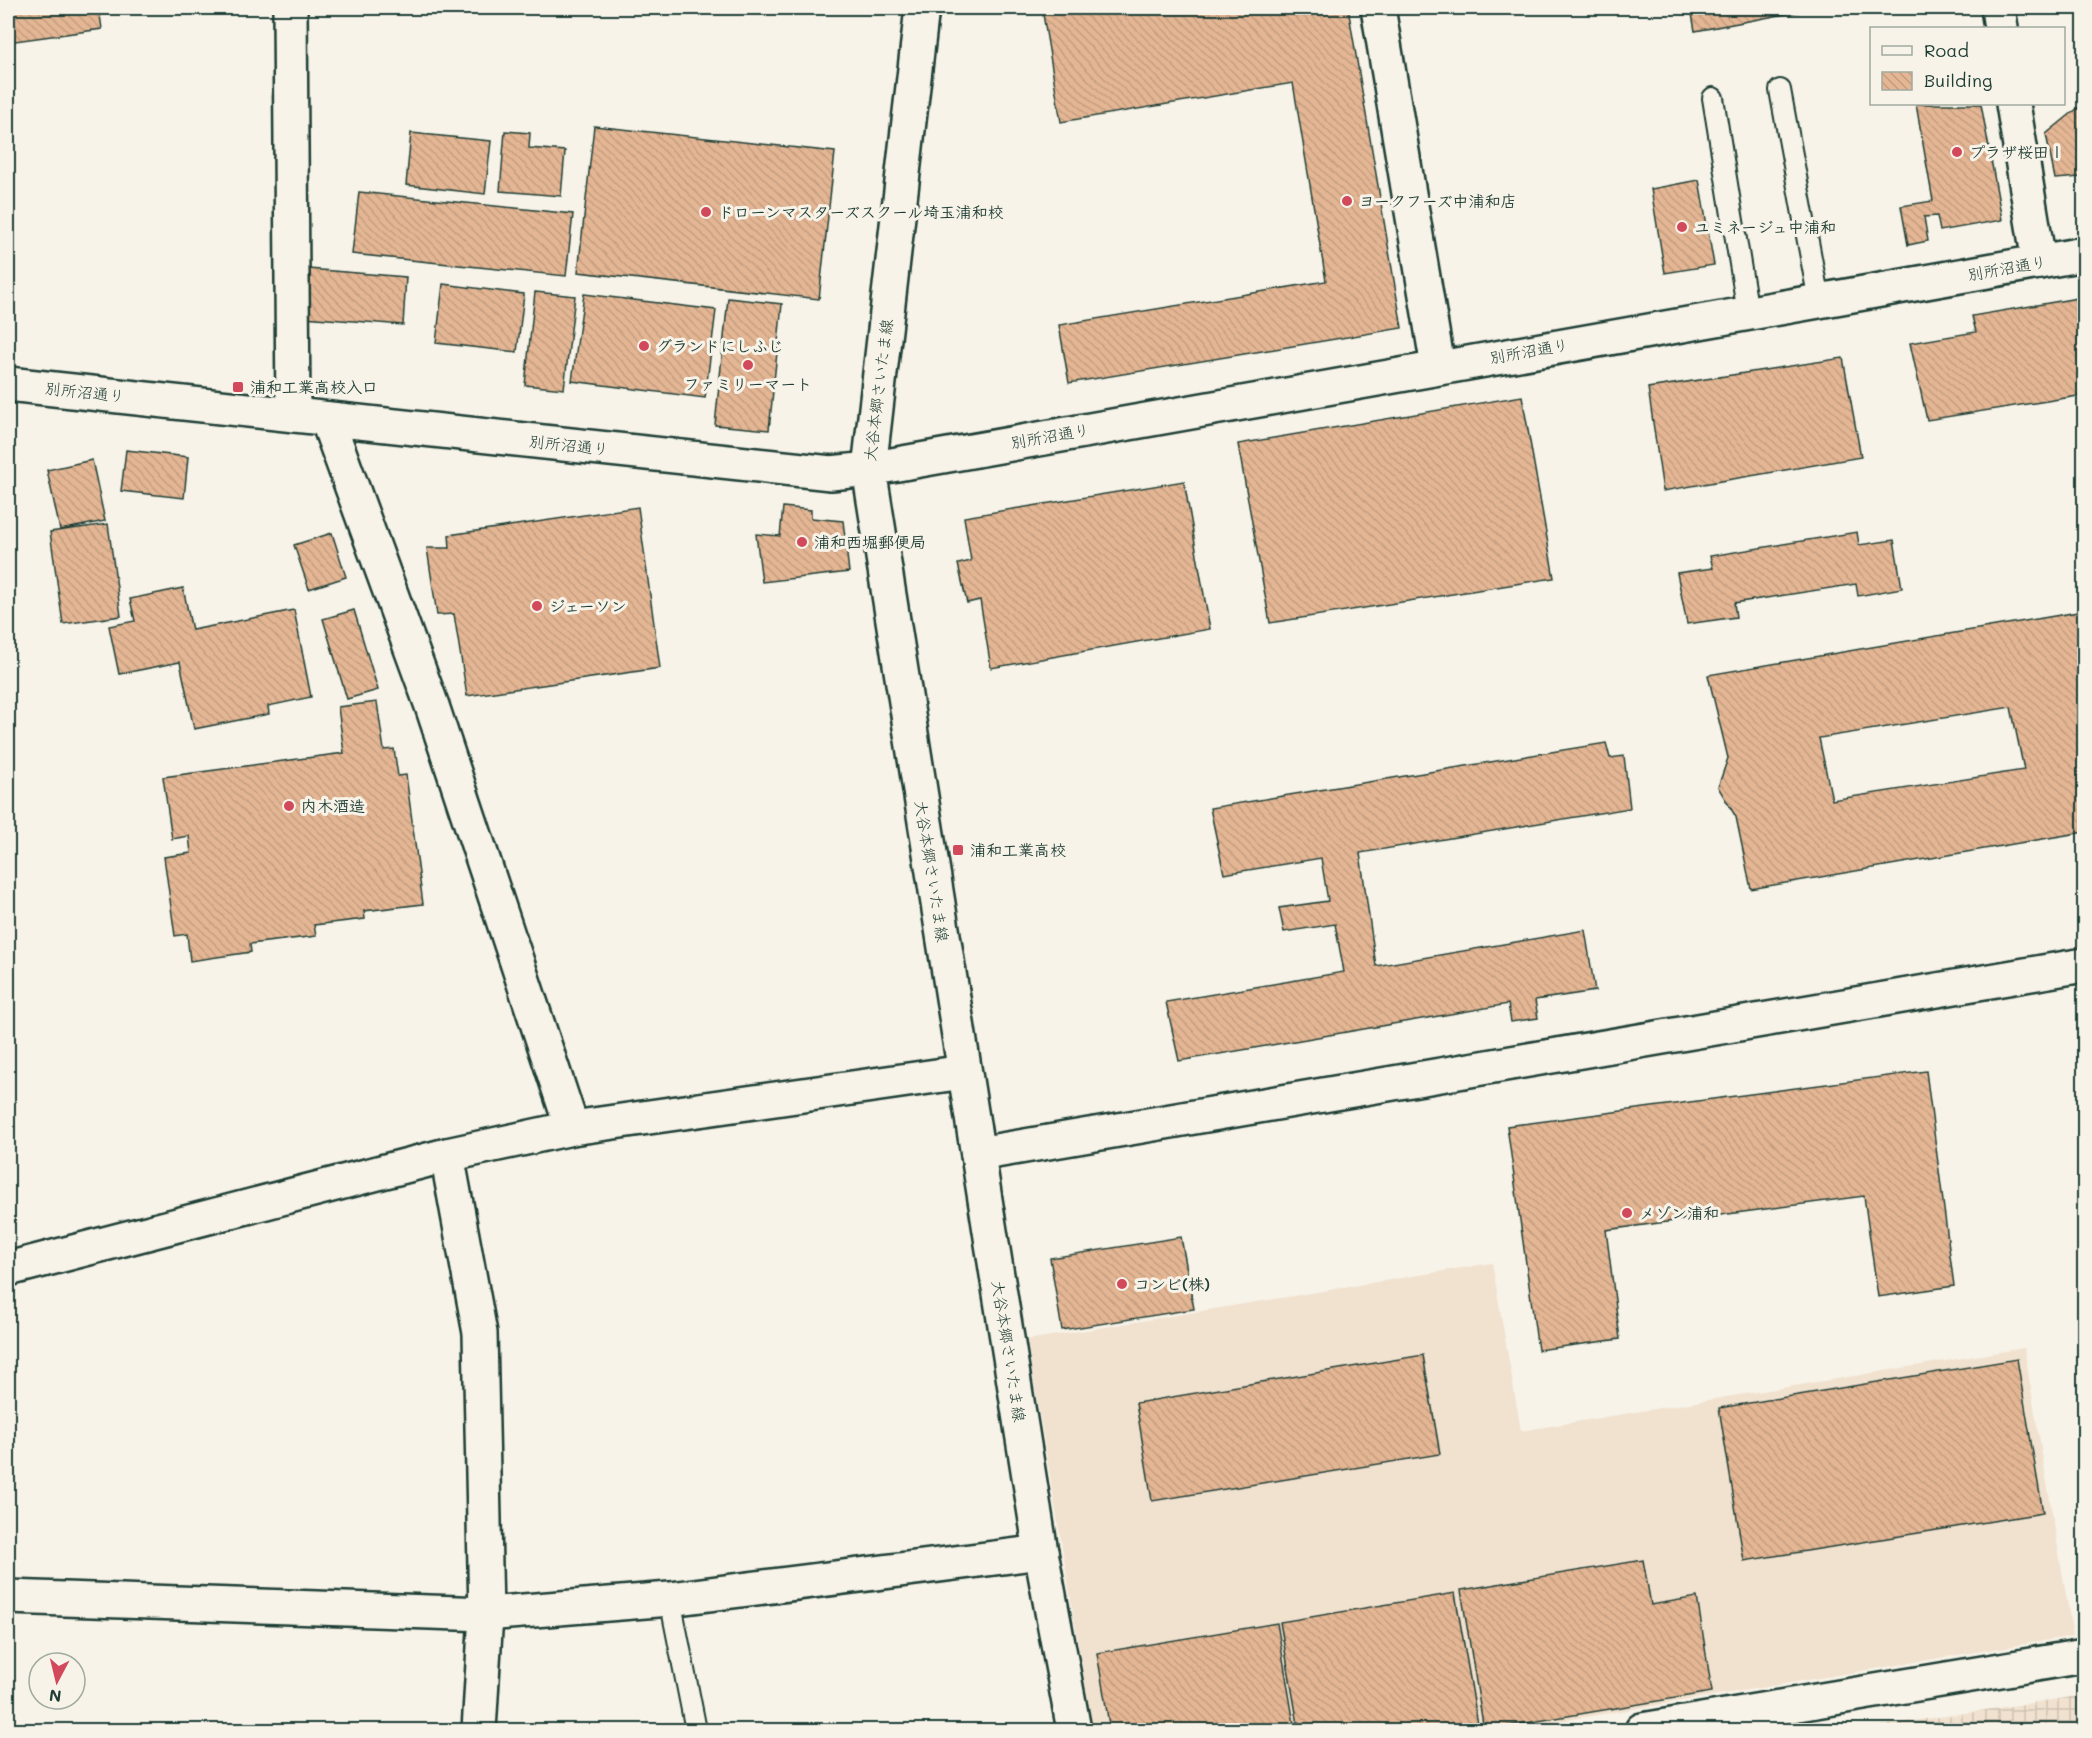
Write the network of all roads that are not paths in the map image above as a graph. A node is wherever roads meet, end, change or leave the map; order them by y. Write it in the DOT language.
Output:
graph roads {
  1 [pos="290,8"];
  2 [pos="922,8"];
  3 [pos="1378,8"];
  4 [pos="1998,8"];
  5 [pos="2001,27"];
  6 [pos="1780,90"];
  7 [pos="1713,98"];
  8 [pos="2013,105"];
  9 [pos="2085,254"];
  10 [pos="2039,262"];
  11 [pos="1819,301"];
  12 [pos="1748,313"];
  13 [pos="1438,367"];
  14 [pos="8,384"];
  15 [pos="293,415"];
  16 [pos="327,419"];
  17 [pos="868,469"];
  18 [pos="2085,965"];
  19 [pos="964,1072"];
  20 [pos="572,1128"];
  21 [pos="978,1154"];
  22 [pos="447,1155"];
  23 [pos="8,1269"];
  24 [pos="1041,1552"];
  25 [pos="8,1597"];
  26 [pos="670,1599"];
  27 [pos="486,1614"];
  28 [pos="2085,1656"];
  29 [pos="479,1731"];
  30 [pos="696,1731"];
  31 [pos="1074,1731"];
  32 [pos="1641,1731"];
  1 -- 15 [label="street"];
  2 -- 17 [label="street, 大谷本郷さいたま線"];
  3 -- 13 [label="street"];
  4 -- 5 [label="street"];
  6 -- 11 [label="lane"];
  7 -- 12 [label="lane"];
  8 -- 10 [label="street"];
  9 -- 10 [label="street, 別所沼通り"];
  10 -- 11 [label="street, 別所沼通り"];
  11 -- 12 [label="street, 別所沼通り"];
  12 -- 13 [label="street, 別所沼通り"];
  13 -- 17 [label="street, 別所沼通り"];
  14 -- 15 [label="street, 別所沼通り"];
  15 -- 16 [label="street, 別所沼通り"];
  16 -- 17 [label="street, 別所沼通り"];
  16 -- 20 [label="street"];
  17 -- 19 [label="street, 大谷本郷さいたま線"];
  18 -- 21 [label="street"];
  19 -- 20 [label="street"];
  19 -- 21 [label="street, 大谷本郷さいたま線"];
  20 -- 22 [label="street"];
  21 -- 24 [label="street, 大谷本郷さいたま線"];
  22 -- 23 [label="street"];
  22 -- 27 [label="street"];
  24 -- 26 [label="street"];
  24 -- 31 [label="street, 大谷本郷さいたま線"];
  25 -- 27 [label="street"];
  26 -- 27 [label="street"];
  26 -- 30 [label="lane"];
  27 -- 29 [label="street"];
  28 -- 32 [label="street"];
}
